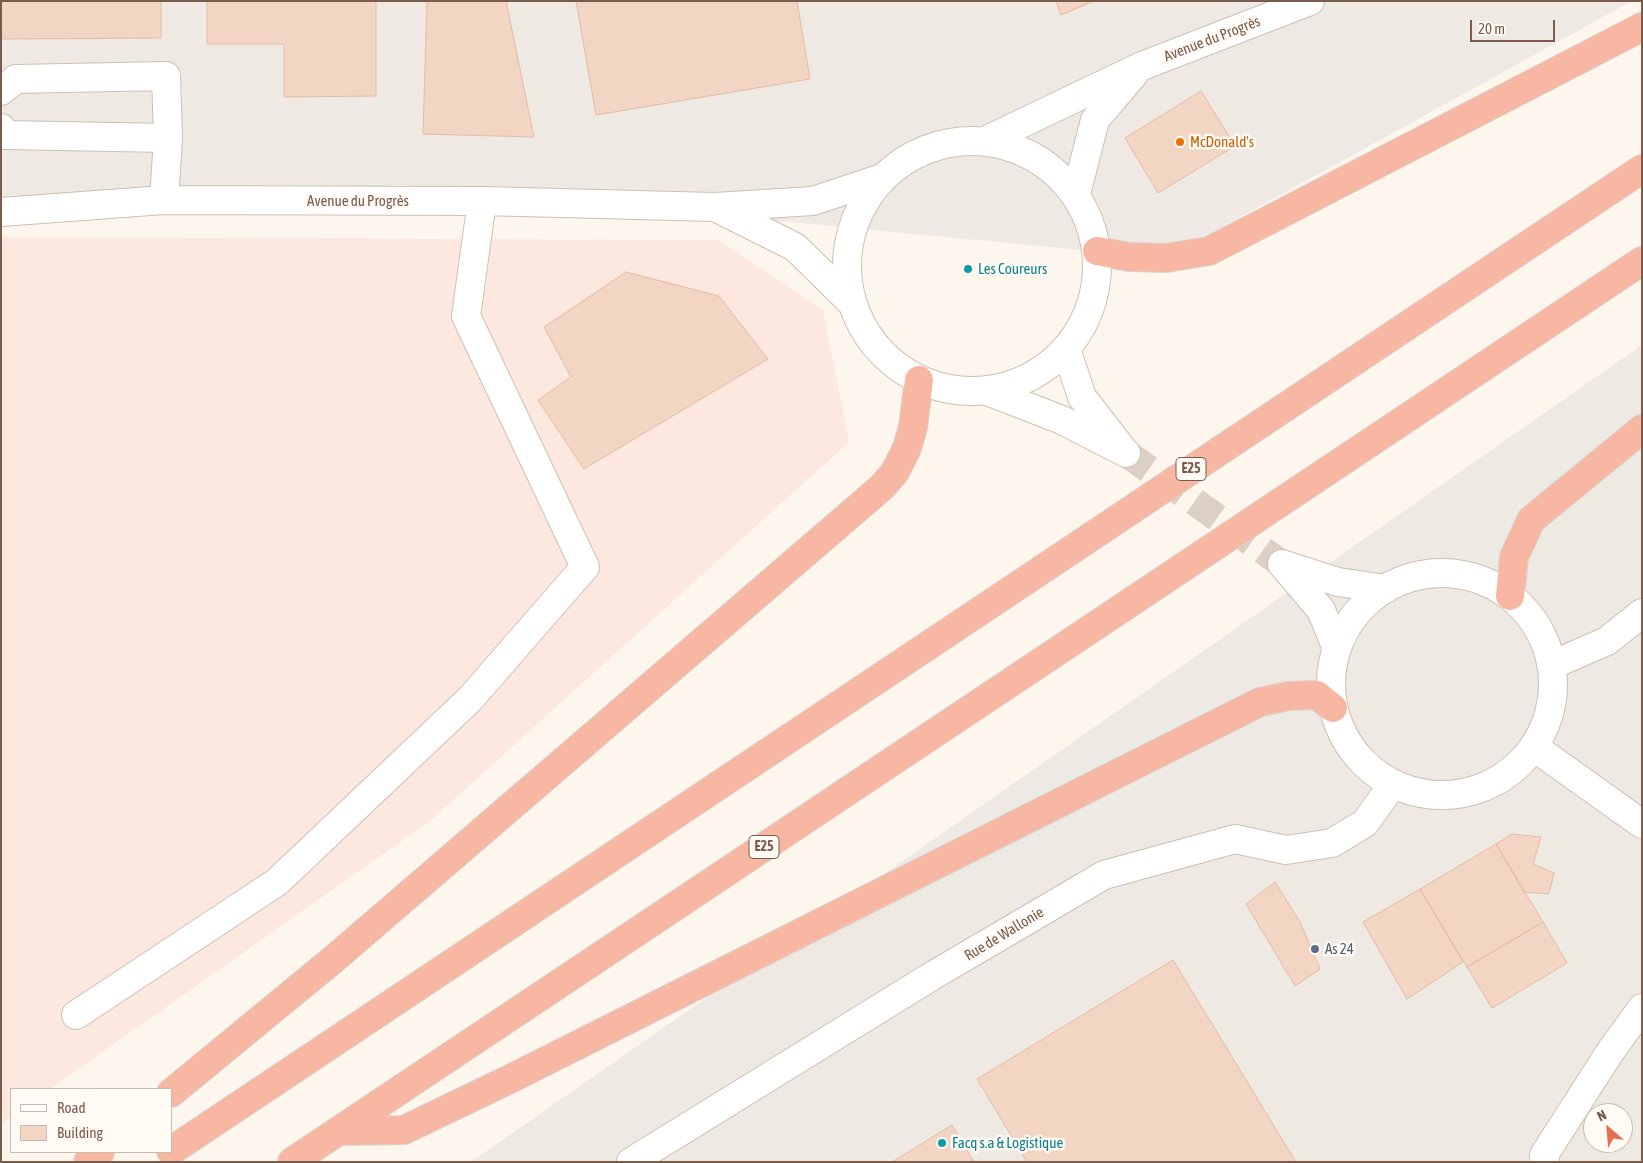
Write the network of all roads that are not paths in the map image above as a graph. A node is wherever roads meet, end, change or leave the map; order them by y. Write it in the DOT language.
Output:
graph roads {
  1 [pos="1310,1"];
  2 [pos="1642,27"];
  3 [pos="1142,66"];
  4 [pos="1,91"];
  5 [pos="2,133"];
  6 [pos="168,138"];
  7 [pos="985,141"];
  8 [pos="1642,169"];
  9 [pos="882,178"];
  10 [pos="1076,194"];
  11 [pos="164,200"];
  12 [pos="482,201"];
  13 [pos="715,207"];
  14 [pos="1,212"];
  15 [pos="1097,251"];
  16 [pos="1642,261"];
  17 [pos="852,303"];
  18 [pos="1066,349"];
  19 [pos="919,380"];
  20 [pos="987,391"];
  21 [pos="1642,429"];
  22 [pos="1386,589"];
  23 [pos="1510,596"];
  24 [pos="1642,613"];
  25 [pos="1336,649"];
  26 [pos="1552,665"];
  27 [pos="1334,708"];
  28 [pos="1534,748"];
  29 [pos="1393,784"];
  30 [pos="1642,824"];
  31 [pos="1642,1008"];
  32 [pos="76,1015"];
  33 [pos="172,1092"];
  34 [pos="338,1131"];
  35 [pos="172,1150"];
  36 [pos="99,1153"];
  37 [pos="168,1153"];
  38 [pos="88,1162"];
  39 [pos="155,1162"];
  40 [pos="292,1162"];
  41 [pos="631,1162"];
  42 [pos="1545,1162"];
  1 -- 3 [label="street, Avenue du Progrès"];
  2 -- 15 [label="highway"];
  3 -- 7 [label="street, Avenue du Progrès"];
  3 -- 10 [label="street, Avenue du Progrès"];
  4 -- 6 [label="street"];
  5 -- 6 [label="street"];
  6 -- 11 [label="street"];
  7 -- 9 [label="street"];
  7 -- 10 [label="street"];
  8 -- 35 [label="highway, E25"];
  9 -- 13 [label="street, Avenue du Progrès"];
  9 -- 17 [label="street"];
  10 -- 15 [label="street"];
  11 -- 12 [label="street, Avenue du Progrès"];
  11 -- 14 [label="street, Avenue du Progrès"];
  12 -- 13 [label="street, Avenue du Progrès"];
  12 -- 32 [label="street"];
  13 -- 17 [label="street, Avenue du Progrès"];
  15 -- 18 [label="street"];
  16 -- 34 [label="highway, E25"];
  17 -- 19 [label="street"];
  18 -- 20 [label="street"];
  18 -- 20 [label="street"];
  19 -- 20 [label="street"];
  19 -- 33 [label="highway"];
  21 -- 23 [label="highway"];
  22 -- 23 [label="street"];
  22 -- 25 [label="street"];
  22 -- 25 [label="street"];
  23 -- 26 [label="street"];
  24 -- 26 [label="street"];
  25 -- 27 [label="street"];
  26 -- 28 [label="street"];
  27 -- 29 [label="street"];
  27 -- 34 [label="highway"];
  28 -- 29 [label="street"];
  28 -- 30 [label="street"];
  29 -- 41 [label="street, Rue de Wallonie"];
  31 -- 42 [label="street"];
  34 -- 40 [label="highway, E25"];
  36 -- 38 [label="highway"];
  37 -- 39 [label="highway, E25"];
}
